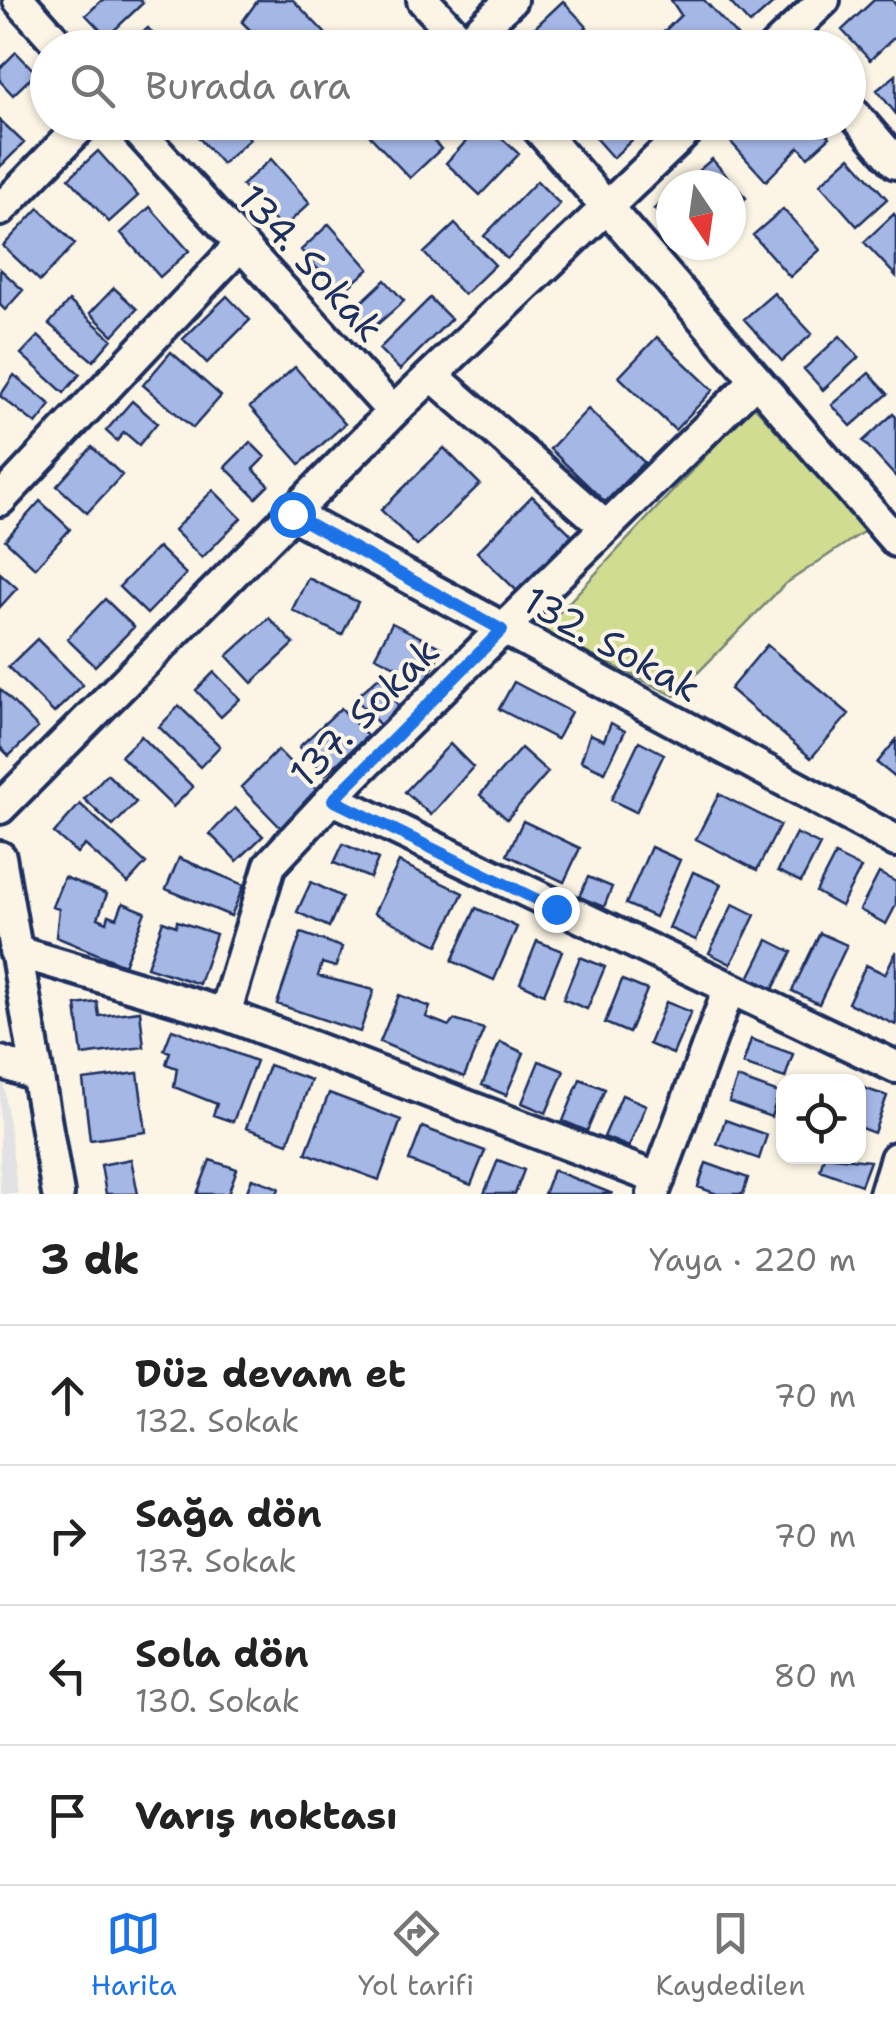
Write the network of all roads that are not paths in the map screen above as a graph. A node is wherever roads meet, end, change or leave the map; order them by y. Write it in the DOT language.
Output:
graph roads {
  1 [pos="19,0"];
  2 [pos="423,0"];
  3 [pos="510,0"];
  4 [pos="824,0"];
  5 [pos="46,30"];
  6 [pos="452,30"];
  7 [pos="482,30"];
  8 [pos="798,30"];
  9 [pos="866,128"];
  10 [pos="68,140"];
  11 [pos="146,140"];
  12 [pos="548,140"];
  13 [pos="677,140"];
  14 [pos="896,163"];
  15 [pos="606,208"];
  16 [pos="0,210"];
  17 [pos="241,244"];
  18 [pos="432,375"];
  19 [pos="756,380"];
  20 [pos="393,412"];
  21 [pos="0,500"];
  22 [pos="292,514"];
  23 [pos="606,527"];
  24 [pos="896,541"];
  25 [pos="502,630"];
  26 [pos="333,800"];
  27 [pos="0,808"];
  28 [pos="896,841"];
  29 [pos="0,857"];
  30 [pos="16,951"];
  31 [pos="729,990"];
  32 [pos="225,1014"];
  33 [pos="0,1062"];
  34 [pos="896,1068"];
  35 [pos="37,1075"];
  36 [pos="896,1158"];
  37 [pos="656,1187"];
  38 [pos="58,1194"];
  39 [pos="885,1194"];
  1 -- 5 [label="street"];
  2 -- 6 [label="street"];
  3 -- 7 [label="street"];
  4 -- 8 [label="street"];
  9 -- 14 [label="street"];
  10 -- 16 [label="street"];
  11 -- 17 [label="street, 134. Sokak"];
  12 -- 15 [label="street"];
  13 -- 15 [label="street"];
  15 -- 18 [label="street"];
  15 -- 19 [label="street"];
  17 -- 20 [label="street, 134. Sokak"];
  17 -- 21 [label="street"];
  18 -- 20 [label="street"];
  18 -- 23 [label="street"];
  19 -- 23 [label="street, 137. Sokak"];
  19 -- 24 [label="street"];
  20 -- 22 [label="street"];
  22 -- 25 [label="street, 132. Sokak"];
  22 -- 27 [label="street"];
  23 -- 25 [label="street, 137. Sokak"];
  25 -- 26 [label="street, 137. Sokak"];
  25 -- 28 [label="street, 132. Sokak"];
  26 -- 31 [label="street"];
  26 -- 32 [label="street, 137. Sokak"];
  29 -- 30 [label="street"];
  30 -- 32 [label="street"];
  30 -- 35 [label="street"];
  31 -- 34 [label="street"];
  31 -- 37 [label="street"];
  32 -- 37 [label="street"];
  33 -- 35 [label="street"];
  35 -- 38 [label="street"];
  36 -- 39 [label="street"];
}
